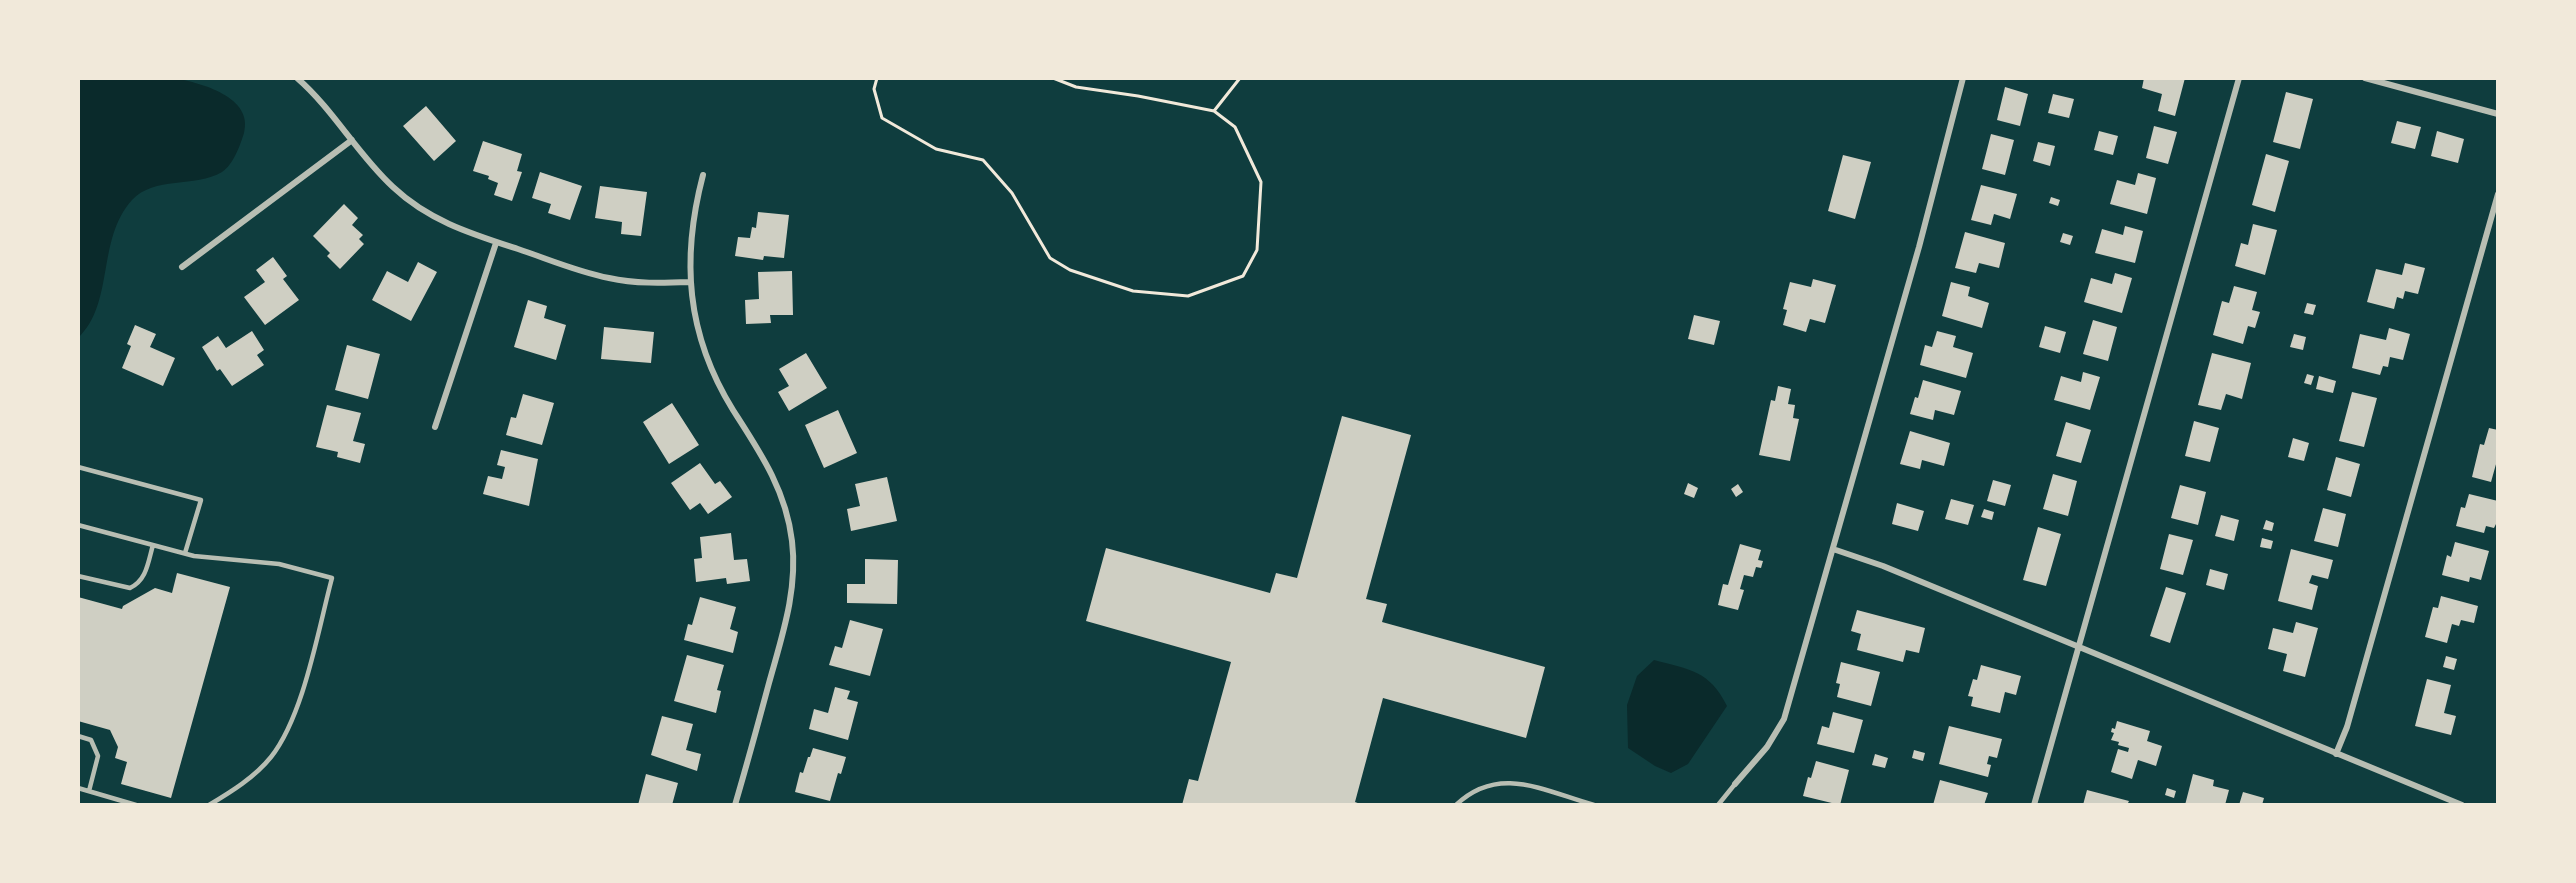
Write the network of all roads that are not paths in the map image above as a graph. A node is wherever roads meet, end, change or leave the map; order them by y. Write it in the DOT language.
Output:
graph roads {
  1 [pos="297,78"];
  2 [pos="1963,78"];
  3 [pos="2239,78"];
  4 [pos="2365,78"];
  5 [pos="2498,114"];
  6 [pos="352,140"];
  7 [pos="703,175"];
  8 [pos="2498,194"];
  9 [pos="496,243"];
  10 [pos="182,267"];
  11 [pos="690,282"];
  12 [pos="435,427"];
  13 [pos="78,467"];
  14 [pos="78,525"];
  15 [pos="153,545"];
  16 [pos="1833,549"];
  17 [pos="185,553"];
  18 [pos="78,576"];
  19 [pos="2077,648"];
  20 [pos="78,736"];
  21 [pos="2336,754"];
  22 [pos="1735,784"];
  23 [pos="78,788"];
  24 [pos="89,791"];
  25 [pos="136,805"];
  26 [pos="208,805"];
  27 [pos="735,805"];
  28 [pos="1456,805"];
  29 [pos="1594,805"];
  30 [pos="1718,805"];
  31 [pos="2034,805"];
  32 [pos="2462,805"];
  1 -- 6 [label="street"];
  2 -- 16 [label="street"];
  3 -- 19 [label="street"];
  4 -- 5 [label="street"];
  6 -- 9 [label="street"];
  6 -- 10 [label="street"];
  7 -- 11 [label="street"];
  8 -- 21 [label="street"];
  9 -- 11 [label="street"];
  9 -- 12 [label="street"];
  11 -- 27 [label="street"];
  13 -- 17 [label="lane"];
  14 -- 15 [label="lane"];
  15 -- 17 [label="lane"];
  15 -- 18 [label="lane"];
  16 -- 19 [label="street"];
  16 -- 22 [label="street"];
  17 -- 26 [label="lane"];
  19 -- 21 [label="street"];
  19 -- 31 [label="street"];
  20 -- 24 [label="lane"];
  21 -- 32 [label="street"];
  22 -- 30 [label="lane"];
  23 -- 24 [label="lane"];
  24 -- 25 [label="lane"];
  28 -- 29 [label="lane"];
}
